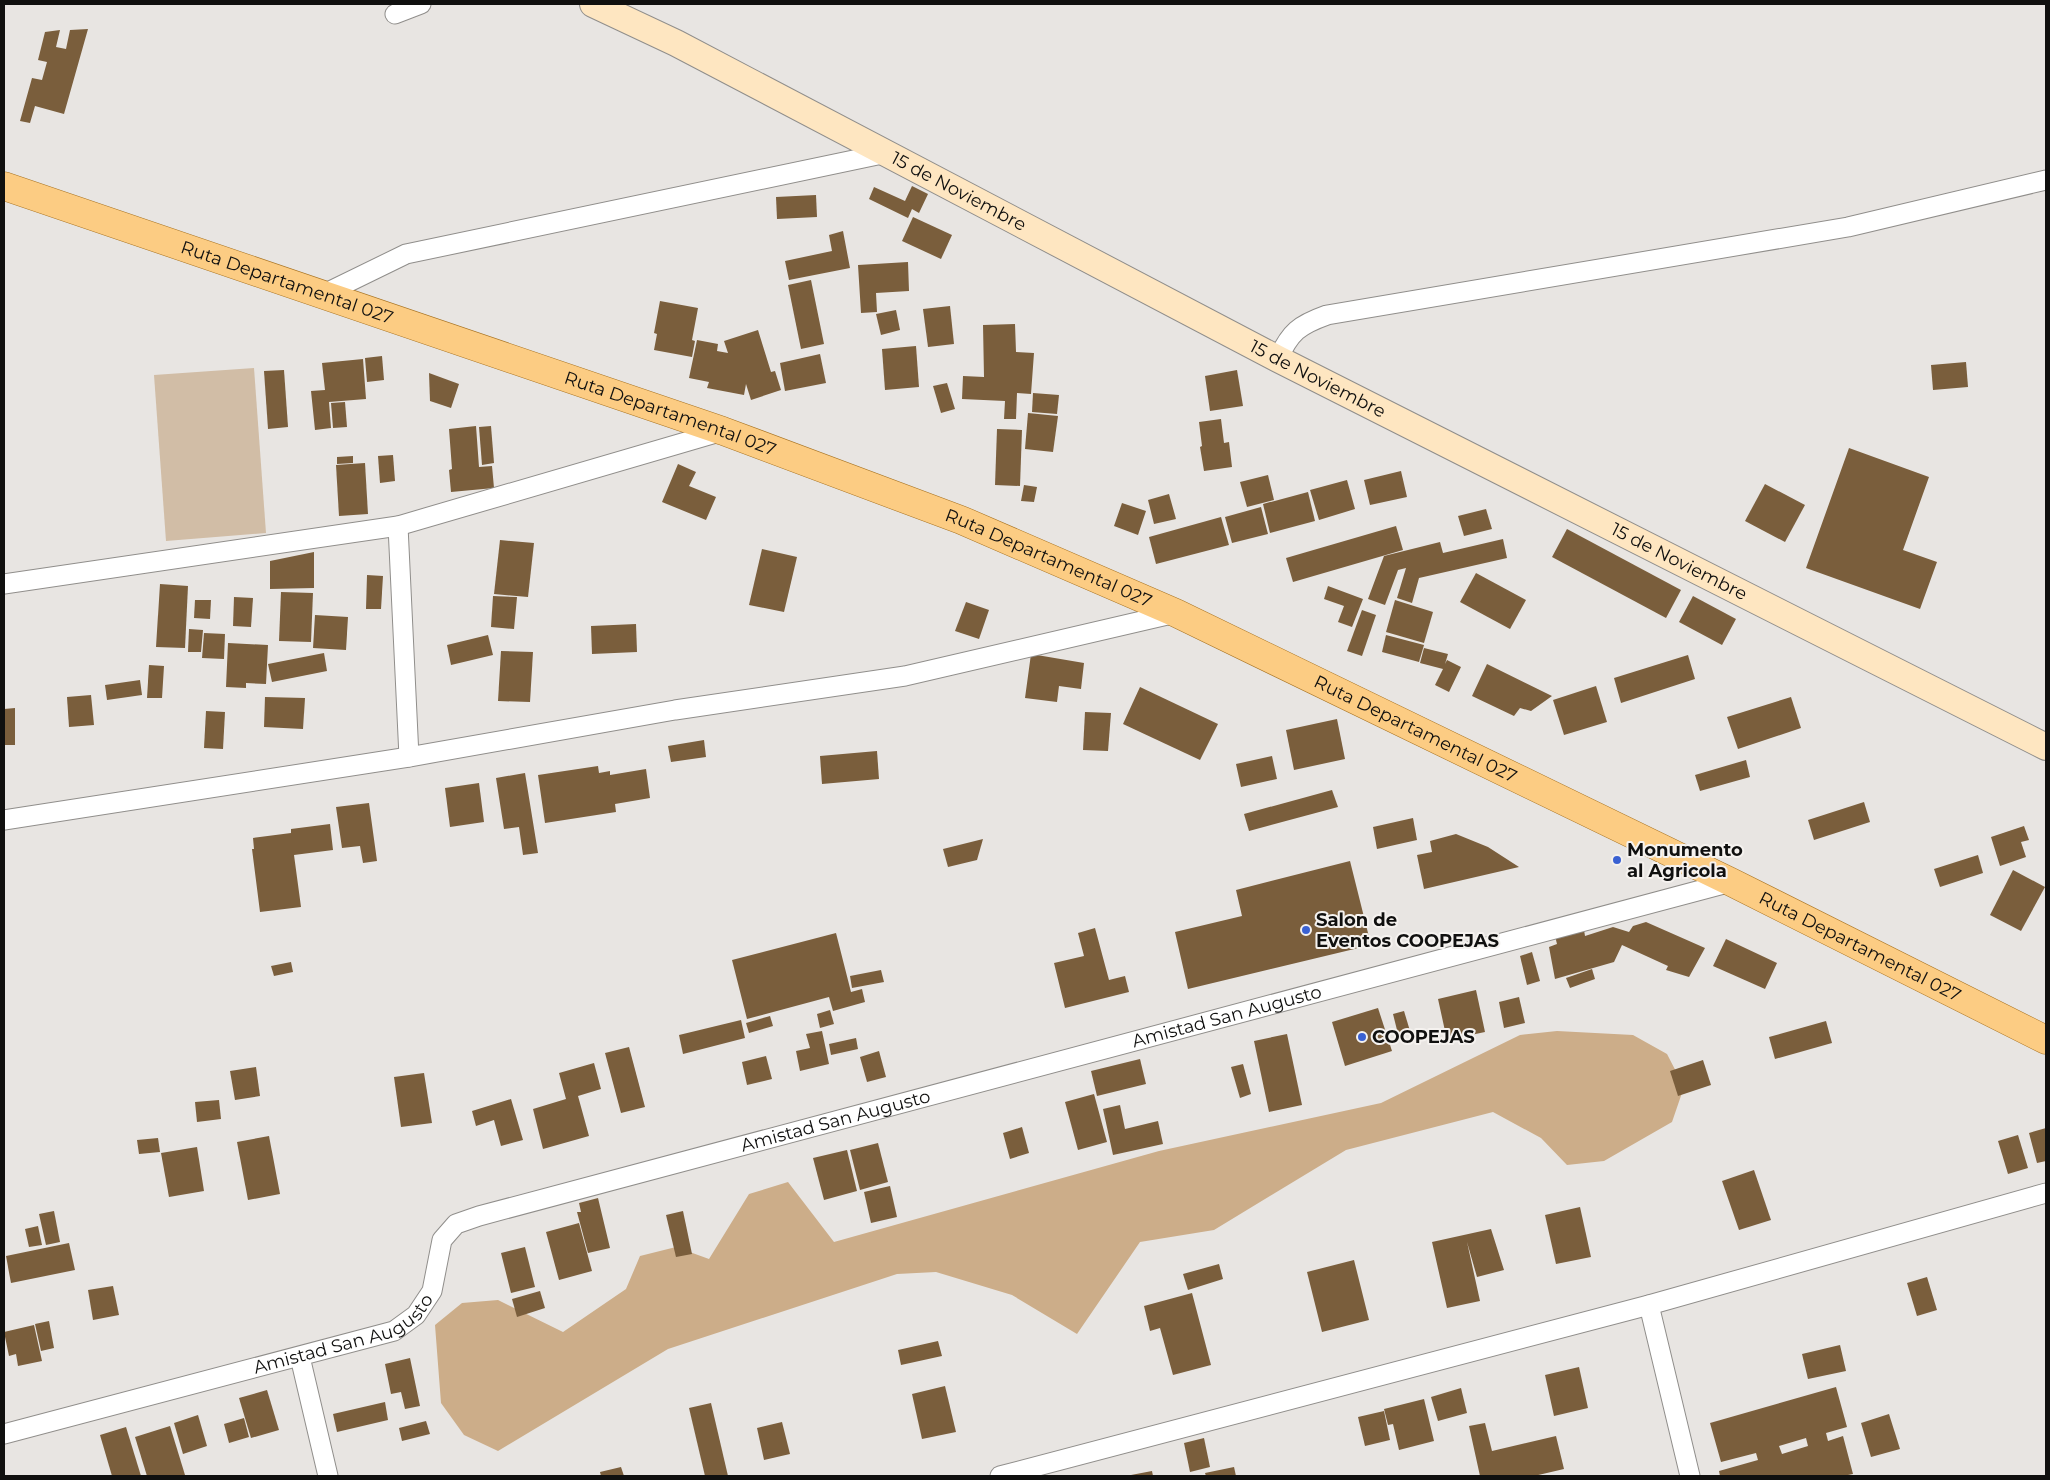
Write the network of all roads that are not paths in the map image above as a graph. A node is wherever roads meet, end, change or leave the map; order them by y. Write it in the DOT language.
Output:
graph roads {
  1 [pos="421,4"];
  2 [pos="592,4"];
  3 [pos="395,14"];
  4 [pos="887,153"];
  5 [pos="2046,180"];
  6 [pos="4,186"];
  7 [pos="322,295"];
  8 [pos="1278,359"];
  9 [pos="723,431"];
  10 [pos="398,526"];
  11 [pos="4,584"];
  12 [pos="1176,613"];
  13 [pos="2046,747"];
  14 [pos="409,757"];
  15 [pos="4,820"];
  16 [pos="1731,882"];
  17 [pos="2046,1040"];
  18 [pos="2046,1193"];
  19 [pos="1648,1306"];
  20 [pos="300,1357"];
  21 [pos="4,1434"];
  22 [pos="1007,1475"];
  23 [pos="328,1476"];
  24 [pos="1690,1476"];
  1 -- 3 [label="street"];
  2 -- 4 [label="street, 15 de Noviembre"];
  4 -- 7 [label="street"];
  4 -- 8 [label="street, 15 de Noviembre"];
  5 -- 8 [label="street"];
  6 -- 7 [label="main road, Ruta Departamental 027"];
  7 -- 9 [label="main road, Ruta Departamental 027"];
  8 -- 13 [label="street, 15 de Noviembre"];
  9 -- 10 [label="street"];
  9 -- 12 [label="main road, Ruta Departamental 027"];
  10 -- 11 [label="street"];
  10 -- 14 [label="street"];
  12 -- 14 [label="street"];
  12 -- 16 [label="main road, Ruta Departamental 027"];
  14 -- 15 [label="street"];
  16 -- 17 [label="main road, Ruta Departamental 027"];
  16 -- 20 [label="street, Amistad San Augusto"];
  18 -- 19 [label="street"];
  19 -- 22 [label="street"];
  19 -- 24 [label="street"];
  20 -- 21 [label="street, Amistad San Augusto"];
  20 -- 23 [label="street"];
}
